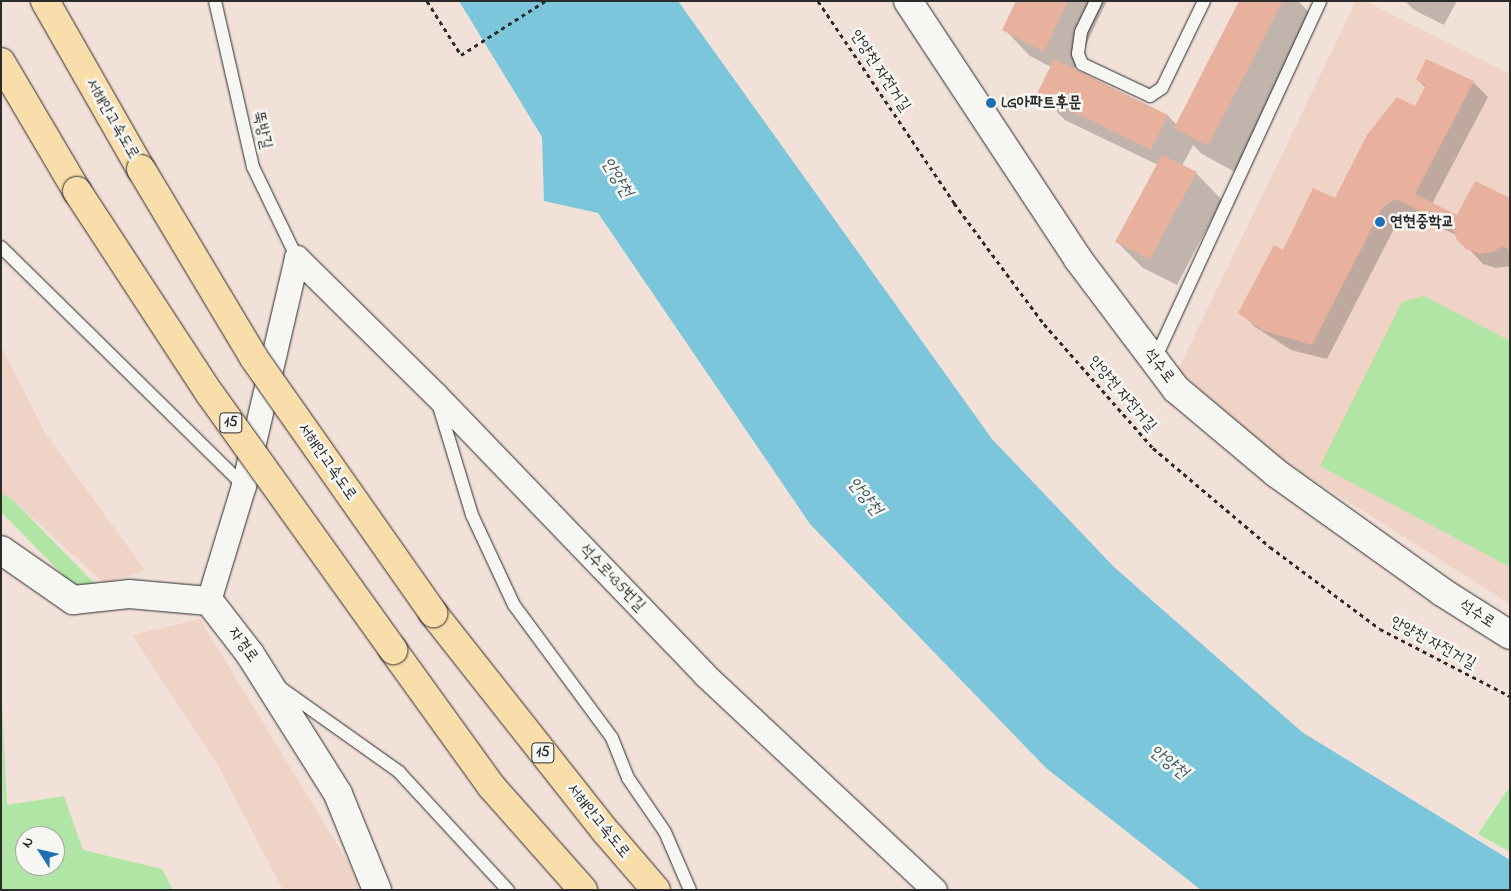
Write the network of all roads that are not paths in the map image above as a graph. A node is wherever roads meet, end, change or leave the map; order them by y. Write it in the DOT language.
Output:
graph roads {
  1 [pos="45,1"];
  2 [pos="215,1"];
  3 [pos="1096,1"];
  4 [pos="1204,1"];
  5 [pos="1320,1"];
  6 [pos="918,7"];
  7 [pos="1,62"];
  8 [pos="1,247"];
  9 [pos="297,258"];
  10 [pos="1154,361"];
  11 [pos="436,396"];
  12 [pos="244,486"];
  13 [pos="1,550"];
  14 [pos="209,600"];
  15 [pos="1510,635"];
  16 [pos="264,676"];
  17 [pos="377,890"];
  18 [pos="508,890"];
  19 [pos="583,890"];
  20 [pos="656,890"];
  21 [pos="690,890"];
  22 [pos="935,890"];
  1 -- 20 [label="highway, 서해안고속도로 / 15, bridge"];
  2 -- 9 [label="lane, 뚝방길"];
  3 -- 4 [label="lane"];
  5 -- 10 [label="lane"];
  6 -- 10 [label="street, 석수로"];
  7 -- 19 [label="highway, 15, bridge"];
  8 -- 12 [label="lane"];
  9 -- 11 [label="street, 석수로435번길"];
  9 -- 12 [label="street"];
  10 -- 15 [label="street, 석수로"];
  11 -- 21 [label="lane"];
  11 -- 22 [label="street, 석수로435번길"];
  12 -- 14 [label="street"];
  13 -- 14 [label="street"];
  14 -- 16 [label="street, 자경로"];
  16 -- 17 [label="street, 자경로"];
  16 -- 18 [label="lane"];
}
